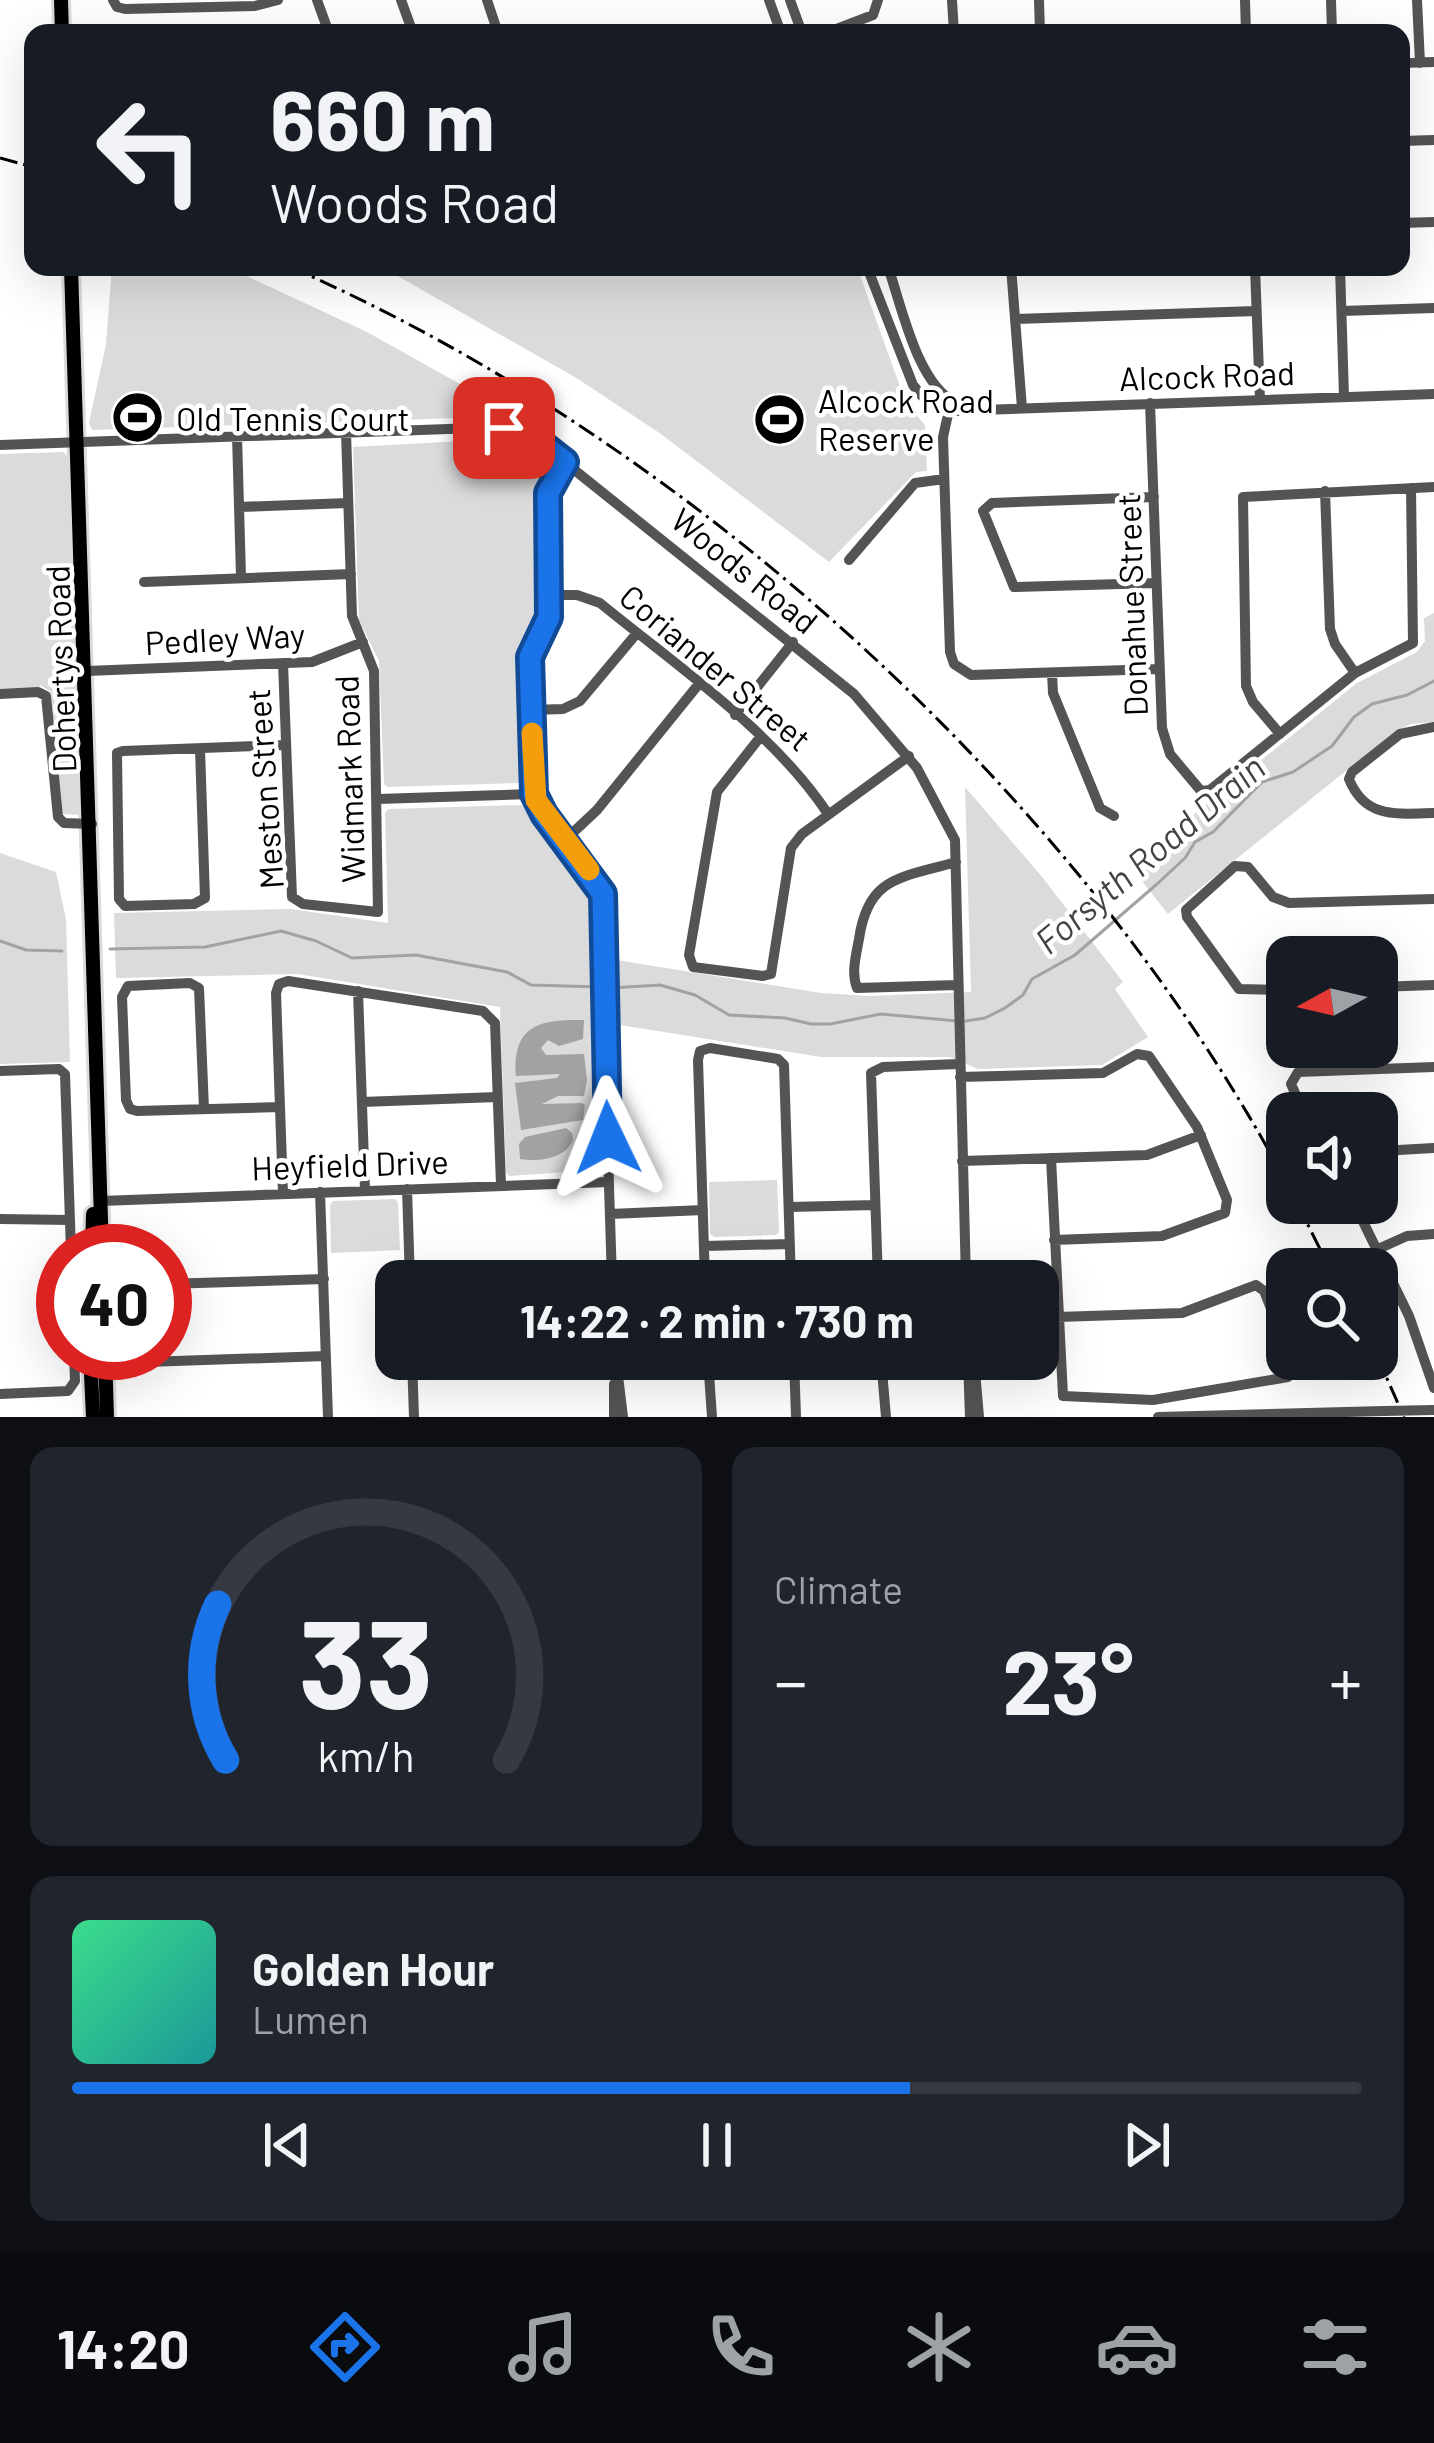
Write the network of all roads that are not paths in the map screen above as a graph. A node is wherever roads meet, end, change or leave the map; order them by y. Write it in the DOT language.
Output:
graph roads {
  1 [pos="113,0"];
  2 [pos="278,0"];
  3 [pos="878,0"];
  4 [pos="1418,0"];
  5 [pos="850,24"];
  6 [pos="1434,62"];
  7 [pos="1410,63"];
  8 [pos="1420,63"];
  9 [pos="71,276"];
  10 [pos="870,276"];
  11 [pos="891,276"];
  12 [pos="1010,276"];
  13 [pos="1255,276"];
  14 [pos="1340,276"];
  15 [pos="1434,308"];
  16 [pos="1256,311"];
  17 [pos="1342,311"];
  18 [pos="1016,319"];
  19 [pos="1434,394"];
  20 [pos="1344,397"];
  21 [pos="1259,400"];
  22 [pos="1150,404"];
  23 [pos="950,405"];
  24 [pos="1022,408"];
  25 [pos="346,432"];
  26 [pos="237,435"];
  27 [pos="80,443"];
  28 [pos="0,446"];
  29 [pos="565,462"];
  30 [pos="944,479"];
  31 [pos="1411,488"];
  32 [pos="1434,488"];
  33 [pos="1325,491"];
  34 [pos="1154,497"];
  35 [pos="348,503"];
  36 [pos="239,507"];
  37 [pos="849,560"];
  38 [pos="351,574"];
  39 [pos="242,578"];
  40 [pos="144,582"];
  41 [pos="1156,583"];
  42 [pos="549,595"];
  43 [pos="1434,604"];
  44 [pos="1415,605"];
  45 [pos="637,633"];
  46 [pos="363,642"];
  47 [pos="793,642"];
  48 [pos="283,663"];
  49 [pos="1160,669"];
  50 [pos="87,671"];
  51 [pos="1052,673"];
  52 [pos="1355,673"];
  53 [pos="698,685"];
  54 [pos="0,694"];
  55 [pos="531,710"];
  56 [pos="734,715"];
  57 [pos="1434,727"];
  58 [pos="1280,734"];
  59 [pos="761,736"];
  60 [pos="286,745"];
  61 [pos="200,749"];
  62 [pos="909,756"];
  63 [pos="534,794"];
  64 [pos="378,799"];
  65 [pos="1434,813"];
  66 [pos="828,814"];
  67 [pos="1114,816"];
  68 [pos="92,824"];
  69 [pos="565,840"];
  70 [pos="956,862"];
  71 [pos="1434,899"];
  72 [pos="378,912"];
  73 [pos="1434,985"];
  74 [pos="957,986"];
  75 [pos="1398,986"];
  76 [pos="1266,989"];
  77 [pos="358,991"];
  78 [pos="1434,1066"];
  79 [pos="0,1071"];
  80 [pos="960,1071"];
  81 [pos="1295,1092"];
  82 [pos="497,1097"];
  83 [pos="362,1102"];
  84 [pos="280,1107"];
  85 [pos="204,1109"];
  86 [pos="1201,1135"];
  87 [pos="1434,1148"];
  88 [pos="1398,1151"];
  89 [pos="1052,1158"];
  90 [pos="962,1161"];
  91 [pos="609,1182"];
  92 [pos="501,1186"];
  93 [pos="406,1189"];
  94 [pos="365,1190"];
  95 [pos="320,1192"];
  96 [pos="283,1193"];
  97 [pos="97,1201"];
  98 [pos="875,1204"];
  99 [pos="788,1208"];
  100 [pos="703,1210"];
  101 [pos="610,1214"];
  102 [pos="70,1220"];
  103 [pos="0,1222"];
  104 [pos="70,1224"];
  105 [pos="95,1224"];
  106 [pos="99,1224"];
  107 [pos="1434,1234"];
  108 [pos="1054,1240"];
  109 [pos="790,1244"];
  110 [pos="704,1246"];
  111 [pos="1380,1248"];
  112 [pos="409,1260"];
  113 [pos="612,1260"];
  114 [pos="704,1260"];
  115 [pos="790,1260"];
  116 [pos="877,1260"];
  117 [pos="965,1260"];
  118 [pos="1055,1260"];
  119 [pos="324,1279"];
  120 [pos="192,1283"];
  121 [pos="1398,1293"];
  122 [pos="1266,1296"];
  123 [pos="1059,1317"];
  124 [pos="1059,1343"];
  125 [pos="326,1356"];
  126 [pos="192,1360"];
  127 [pos="75,1380"];
  128 [pos="91,1380"];
  129 [pos="106,1380"];
  130 [pos="413,1380"];
  131 [pos="616,1380"];
  132 [pos="708,1380"];
  133 [pos="795,1380"];
  134 [pos="881,1380"];
  135 [pos="972,1380"];
  136 [pos="1272,1380"];
  137 [pos="1434,1388"];
  138 [pos="0,1394"];
  139 [pos="106,1394"];
  140 [pos="882,1403"];
  141 [pos="1384,1411"];
  142 [pos="1434,1411"];
  143 [pos="709,1415"];
  144 [pos="93,1417"];
  145 [pos="106,1417"];
  146 [pos="116,1417"];
  147 [pos="328,1417"];
  148 [pos="414,1417"];
  149 [pos="619,1417"];
  150 [pos="796,1417"];
  151 [pos="877,1417"];
  152 [pos="886,1417"];
  153 [pos="975,1417"];
  154 [pos="1158,1417"];
  155 [pos="1271,1417"];
  1 -- 2 [label="street"];
  3 -- 5 [label="street"];
  4 -- 8 [label="street"];
  6 -- 8 [label="street"];
  7 -- 8 [label="street"];
  9 -- 27 [label="main road, Dohertys Road"];
  10 -- 23 [label="street"];
  11 -- 23 [label="street"];
  12 -- 18 [label="street"];
  13 -- 16 [label="street"];
  14 -- 17 [label="street"];
  15 -- 17 [label="street"];
  16 -- 18 [label="street"];
  16 -- 21 [label="street"];
  17 -- 20 [label="street"];
  18 -- 24 [label="street"];
  19 -- 20 [label="street, Alcock Road"];
  20 -- 21 [label="street, Alcock Road"];
  21 -- 22 [label="street, Alcock Road"];
  22 -- 24 [label="street, Alcock Road"];
  22 -- 34 [label="street, Donahue Street"];
  23 -- 24 [label="street, Alcock Road"];
  23 -- 30 [label="street"];
  25 -- 26 [label="street, Woods Road"];
  25 -- 29 [label="street, Woods Road"];
  25 -- 35 [label="street, Widmark Road"];
  26 -- 27 [label="street, Woods Road"];
  26 -- 36 [label="street"];
  27 -- 28 [label="street, Woods Road"];
  27 -- 50 [label="main road, Dohertys Road"];
  29 -- 42 [label="street"];
  29 -- 47 [label="street, Woods Road"];
  30 -- 37 [label="street"];
  30 -- 51 [label="street"];
  31 -- 32 [label="street"];
  31 -- 33 [label="street"];
  31 -- 44 [label="street"];
  33 -- 52 [label="street"];
  33 -- 58 [label="street"];
  34 -- 41 [label="street, Donahue Street"];
  34 -- 41 [label="street"];
  35 -- 36 [label="street"];
  35 -- 38 [label="street, Widmark Road"];
  36 -- 39 [label="street"];
  38 -- 39 [label="street"];
  38 -- 46 [label="street, Widmark Road"];
  39 -- 40 [label="street"];
  41 -- 49 [label="street, Donahue Street"];
  42 -- 45 [label="street, Coriander Street"];
  42 -- 55 [label="street"];
  43 -- 44 [label="street"];
  44 -- 52 [label="street"];
  45 -- 53 [label="street, Coriander Street"];
  45 -- 55 [label="street"];
  46 -- 48 [label="street, Pedley Way"];
  46 -- 64 [label="street, Widmark Road"];
  47 -- 56 [label="street"];
  47 -- 62 [label="street, Woods Road"];
  48 -- 50 [label="street, Pedley Way"];
  48 -- 60 [label="street, Meston Street"];
  49 -- 51 [label="street"];
  49 -- 58 [label="street, Donahue Street"];
  50 -- 68 [label="main road, Dohertys Road"];
  51 -- 67 [label="street"];
  52 -- 58 [label="street"];
  53 -- 56 [label="street, Coriander Street"];
  53 -- 69 [label="street"];
  54 -- 68 [label="street"];
  55 -- 63 [label="street"];
  56 -- 59 [label="street, Coriander Street"];
  57 -- 65 [label="street"];
  59 -- 66 [label="street, Coriander Street"];
  59 -- 66 [label="street"];
  60 -- 61 [label="street"];
  60 -- 72 [label="street, Meston Street"];
  61 -- 61 [label="street"];
  62 -- 66 [label="street"];
  62 -- 70 [label="street, Woods Road"];
  63 -- 64 [label="street"];
  63 -- 69 [label="street"];
  64 -- 72 [label="street, Widmark Road"];
  68 -- 97 [label="main road, Dohertys Road"];
  69 -- 91 [label="street"];
  70 -- 74 [label="street, Woods Road"];
  70 -- 74 [label="street"];
  71 -- 76 [label="street"];
  73 -- 75 [label="street"];
  74 -- 80 [label="street, Woods Road"];
  77 -- 82 [label="street"];
  77 -- 83 [label="street"];
  77 -- 84 [label="street"];
  78 -- 81 [label="street"];
  79 -- 102 [label="street"];
  80 -- 86 [label="street"];
  80 -- 90 [label="street, Woods Road"];
  80 -- 98 [label="street"];
  82 -- 83 [label="street"];
  82 -- 92 [label="street"];
  83 -- 94 [label="street"];
  84 -- 85 [label="street"];
  84 -- 96 [label="street"];
  85 -- 85 [label="street"];
  86 -- 89 [label="street"];
  86 -- 108 [label="street"];
  87 -- 88 [label="street"];
  89 -- 90 [label="street"];
  89 -- 108 [label="street"];
  90 -- 117 [label="street, Woods Road"];
  91 -- 92 [label="street, Heyfield Drive"];
  91 -- 101 [label="street"];
  92 -- 93 [label="street, Heyfield Drive"];
  93 -- 94 [label="street, Heyfield Drive"];
  93 -- 112 [label="street"];
  94 -- 95 [label="street, Heyfield Drive"];
  95 -- 96 [label="street, Heyfield Drive"];
  95 -- 119 [label="street"];
  96 -- 97 [label="street, Heyfield Drive"];
  97 -- 105 [label="main road, Dohertys Road"];
  97 -- 106 [label="main road, Dohertys Road"];
  98 -- 99 [label="street"];
  98 -- 116 [label="street"];
  99 -- 100 [label="street"];
  99 -- 109 [label="street"];
  100 -- 101 [label="street"];
  100 -- 110 [label="street"];
  101 -- 113 [label="street"];
  102 -- 103 [label="street"];
  102 -- 104 [label="street"];
  107 -- 111 [label="street"];
  108 -- 118 [label="street"];
  109 -- 110 [label="street"];
  109 -- 115 [label="street"];
  110 -- 114 [label="street"];
  119 -- 120 [label="street"];
  119 -- 125 [label="street"];
  121 -- 137 [label="street"];
  122 -- 123 [label="street"];
  124 -- 136 [label="street"];
  125 -- 126 [label="street"];
  125 -- 147 [label="street"];
  127 -- 138 [label="street"];
  128 -- 144 [label="main road"];
  129 -- 139 [label="main road"];
  130 -- 148 [label="street"];
  131 -- 149 [label="street"];
  132 -- 143 [label="street"];
  133 -- 150 [label="street"];
  134 -- 140 [label="street"];
  135 -- 153 [label="street"];
  139 -- 145 [label="main road"];
  139 -- 146 [label="street"];
  140 -- 151 [label="street"];
  140 -- 152 [label="street"];
  141 -- 142 [label="street, bridge"];
  141 -- 154 [label="street"];
  141 -- 155 [label="street"];
}
